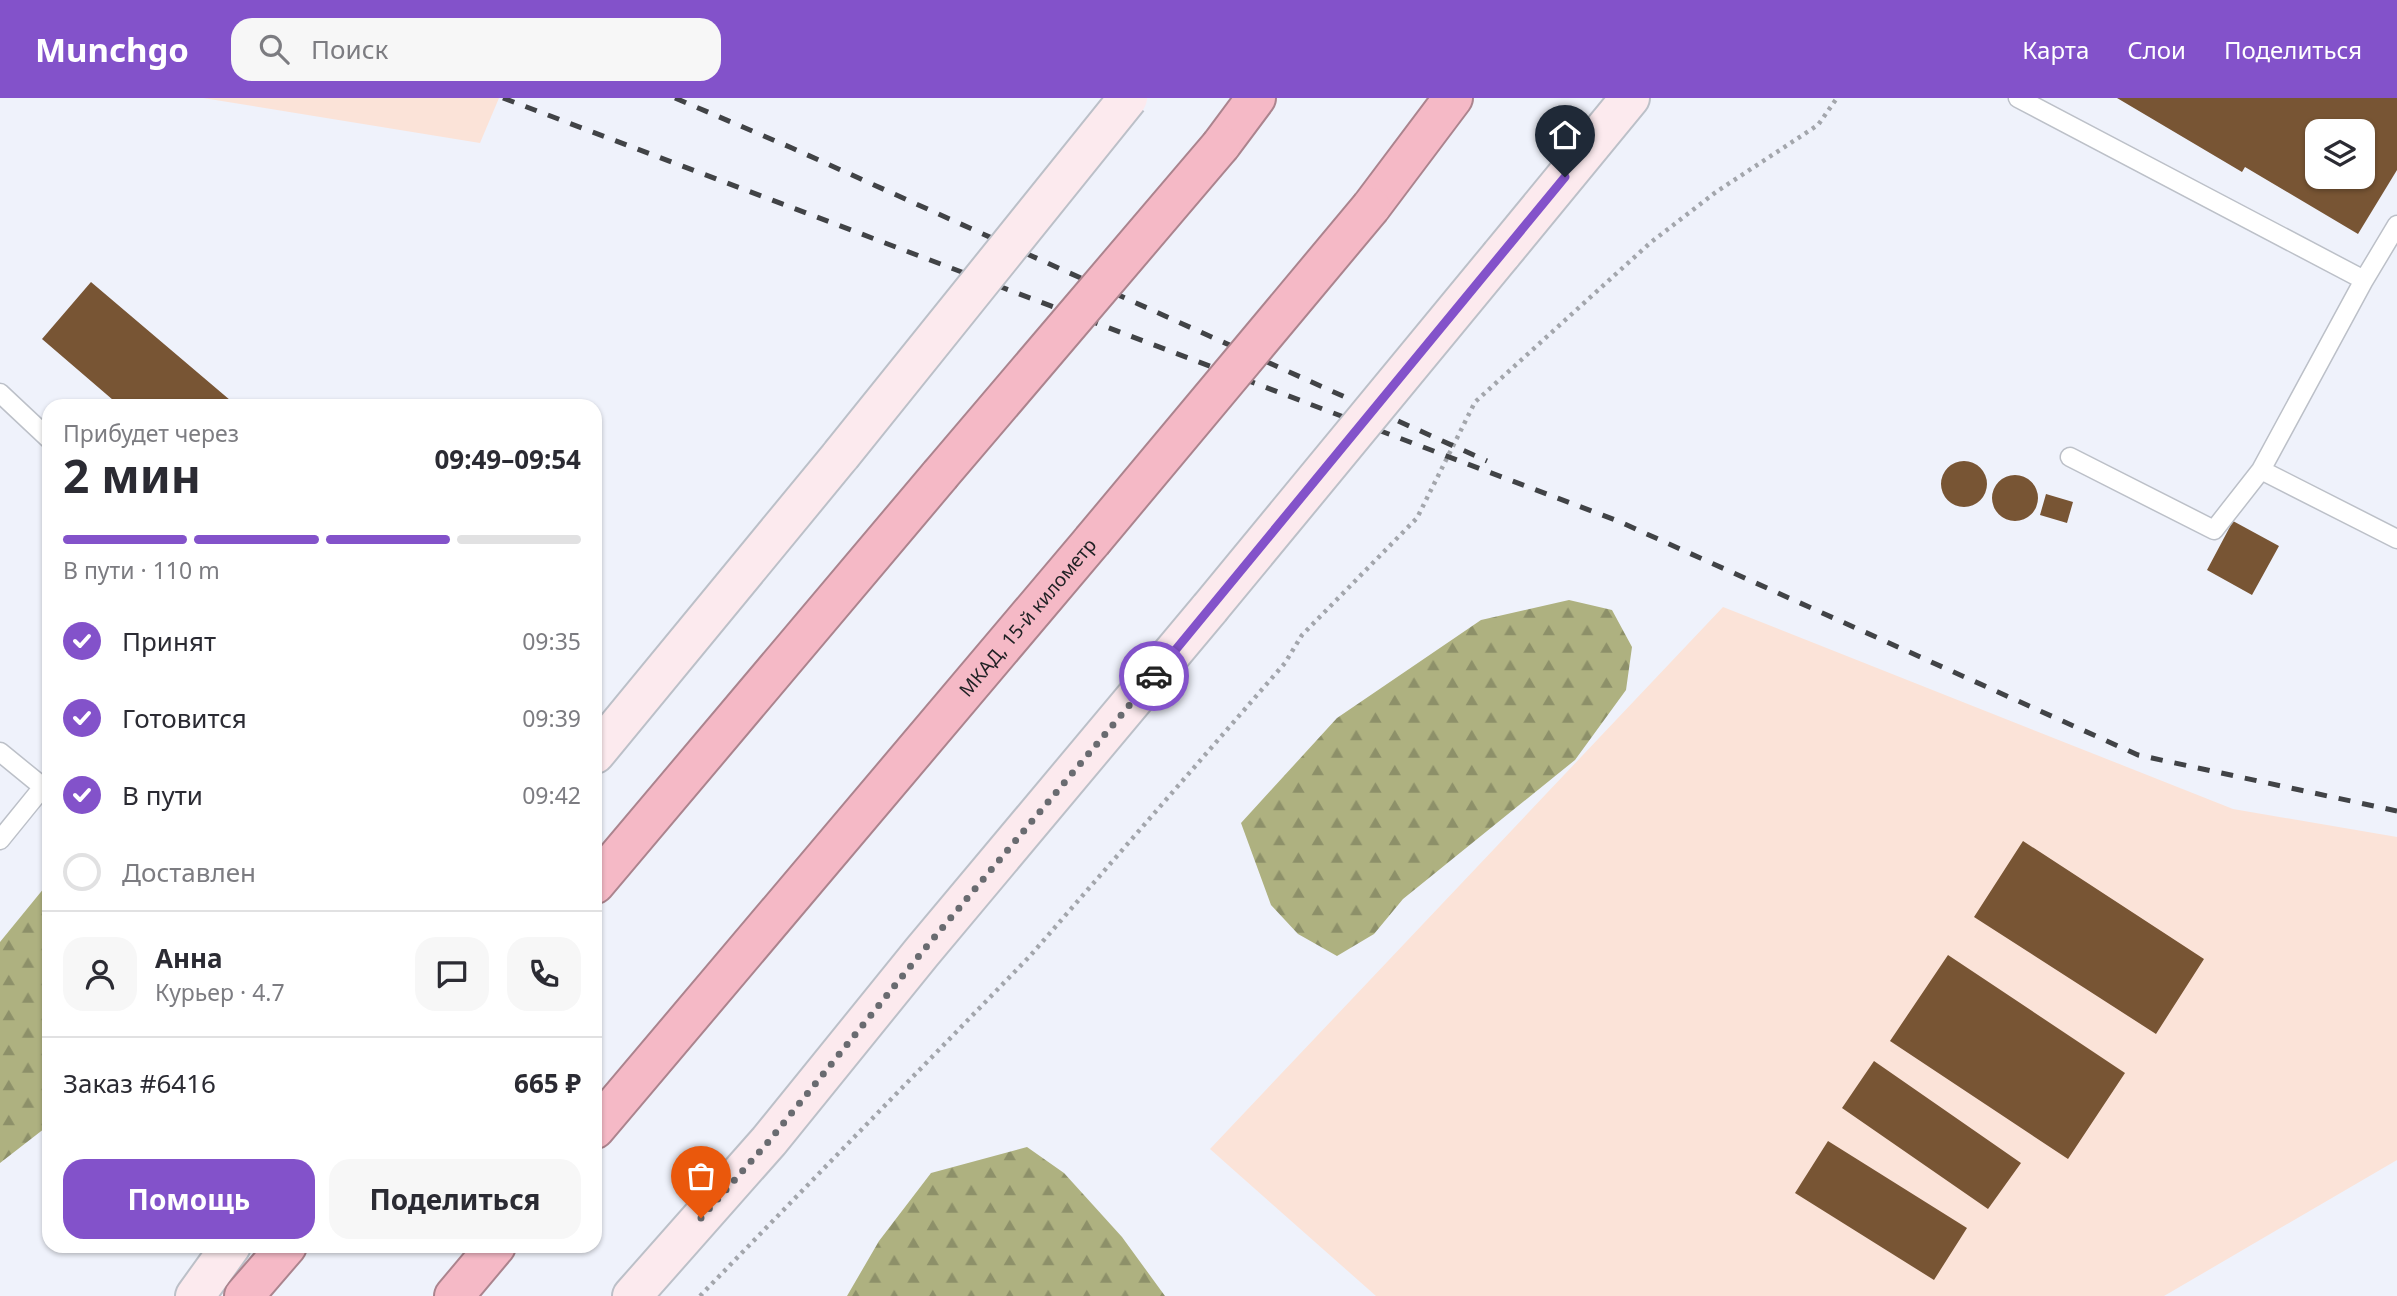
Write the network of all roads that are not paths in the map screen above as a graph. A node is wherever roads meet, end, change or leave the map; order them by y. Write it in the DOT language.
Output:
graph roads {
  1 [pos="1128,98"];
  2 [pos="1256,98"];
  3 [pos="1453,98"];
  4 [pos="1630,98"];
  5 [pos="2018,98"];
  6 [pos="2397,225"];
  7 [pos="2364,280"];
  8 [pos="0,393"];
  9 [pos="42,432"];
  10 [pos="2070,457"];
  11 [pos="2261,470"];
  12 [pos="2397,539"];
  13 [pos="602,745"];
  14 [pos="0,752"];
  15 [pos="42,786"];
  16 [pos="42,788"];
  17 [pos="0,839"];
  18 [pos="602,876"];
  19 [pos="602,1121"];
  20 [pos="226,1253"];
  21 [pos="281,1253"];
  22 [pos="490,1253"];
  23 [pos="195,1296"];
  24 [pos="244,1296"];
  25 [pos="454,1296"];
  26 [pos="632,1296"];
  1 -- 13 [label="main road, bridge"];
  2 -- 18 [label="highway, bridge"];
  3 -- 19 [label="highway, МКАД, 15-й километр, bridge"];
  4 -- 26 [label="main road, bridge"];
  5 -- 7 [label="lane"];
  6 -- 7 [label="lane"];
  7 -- 11 [label="lane"];
  8 -- 9 [label="lane"];
  10 -- 11 [label="lane"];
  11 -- 12 [label="lane"];
  14 -- 15 [label="lane"];
  16 -- 17 [label="lane"];
  20 -- 23 [label="main road"];
  21 -- 24 [label="highway"];
  22 -- 25 [label="highway"];
}
